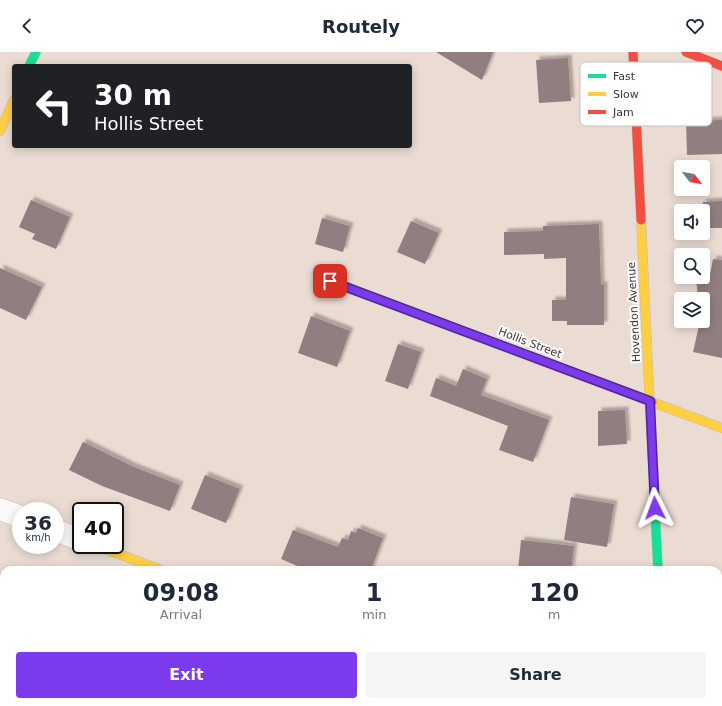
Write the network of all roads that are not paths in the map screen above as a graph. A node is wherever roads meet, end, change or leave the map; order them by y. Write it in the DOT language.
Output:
graph roads {
  1 [pos="36,52"];
  2 [pos="633,52"];
  3 [pos="686,52"];
  4 [pos="633,62"];
  5 [pos="712,62"];
  6 [pos="712,62"];
  7 [pos="31,64"];
  8 [pos="722,66"];
  9 [pos="12,104"];
  10 [pos="637,126"];
  11 [pos="0,131"];
  12 [pos="330,281"];
  13 [pos="650,401"];
  14 [pos="722,428"];
  15 [pos="0,509"];
  16 [pos="12,514"];
  17 [pos="119,554"];
  18 [pos="150,566"];
  19 [pos="658,566"];
  1 -- 7 [label="street"];
  2 -- 4 [label="street, Hovendon Avenue"];
  3 -- 5 [label="street"];
  6 -- 8 [label="street"];
  9 -- 11 [label="street"];
  10 -- 13 [label="street, Hovendon Avenue"];
  12 -- 13 [label="street, Hollis Street"];
  13 -- 14 [label="street, Hollis Street"];
  13 -- 19 [label="street, Hovendon Avenue"];
  15 -- 16 [label="street"];
  17 -- 18 [label="street"];
}
